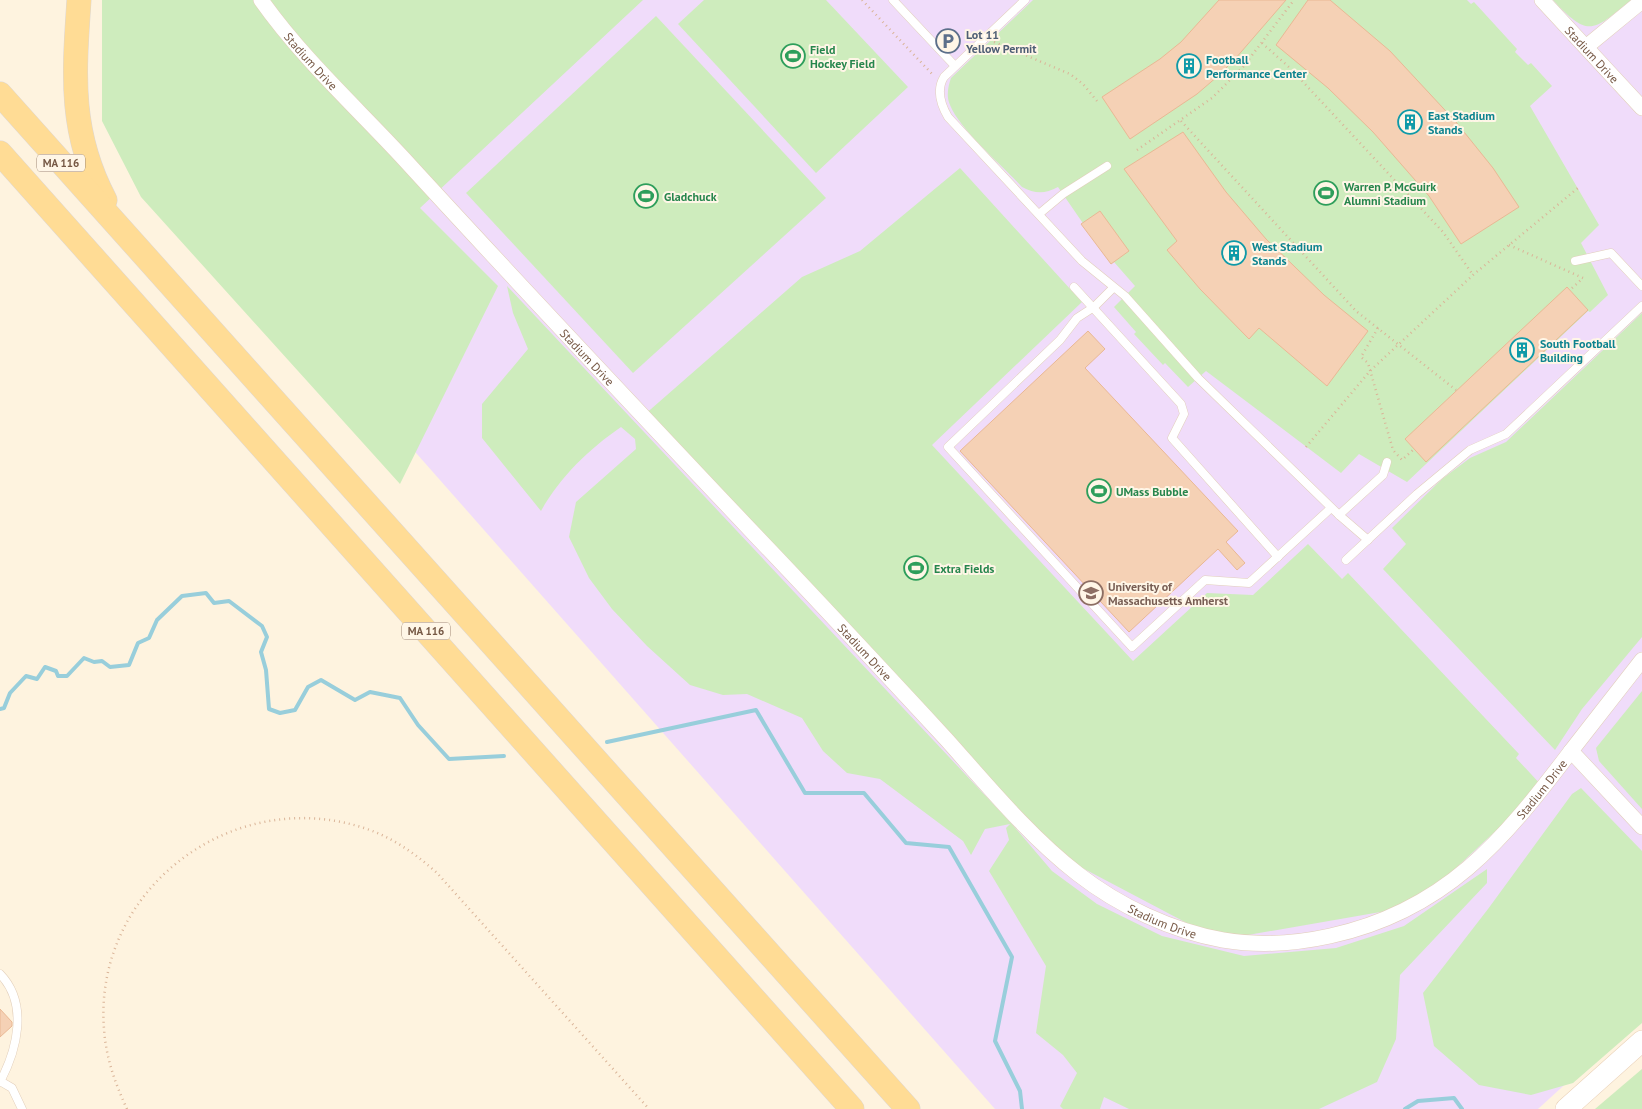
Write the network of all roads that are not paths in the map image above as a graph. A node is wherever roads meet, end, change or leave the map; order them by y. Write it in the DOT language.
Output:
graph roads {
  1 [pos="79,0"];
  2 [pos="261,0"];
  3 [pos="893,0"];
  4 [pos="1025,0"];
  5 [pos="1542,0"];
  6 [pos="1642,1"];
  7 [pos="1586,47"];
  8 [pos="955,66"];
  9 [pos="0,94"];
  10 [pos="1642,108"];
  11 [pos="0,154"];
  12 [pos="1107,166"];
  13 [pos="1039,214"];
  14 [pos="122,232"];
  15 [pos="1574,261"];
  16 [pos="1642,286"];
  17 [pos="1074,287"];
  18 [pos="1113,288"];
  19 [pos="1642,306"];
  20 [pos="1094,307"];
  21 [pos="1387,462"];
  22 [pos="1331,508"];
  23 [pos="1339,515"];
  24 [pos="1368,540"];
  25 [pos="1278,557"];
  26 [pos="1346,560"];
  27 [pos="1642,660"];
  28 [pos="1571,751"];
  29 [pos="1642,827"];
  30 [pos="0,974"];
  31 [pos="1642,1041"];
  32 [pos="0,1082"];
  33 [pos="22,1109"];
  34 [pos="852,1109"];
  35 [pos="908,1109"];
  36 [pos="1566,1109"];
  1 -- 14 [label="main road"];
  2 -- 28 [label="street, Stadium Drive"];
  3 -- 8 [label="lane"];
  4 -- 8 [label="lane"];
  5 -- 7 [label="street, Stadium Drive"];
  6 -- 7 [label="street"];
  7 -- 10 [label="street, Stadium Drive"];
  8 -- 13 [label="lane"];
  9 -- 14 [label="main road, MA 116"];
  11 -- 34 [label="main road, MA 116"];
  12 -- 13 [label="lane"];
  13 -- 18 [label="lane"];
  14 -- 35 [label="main road, MA 116"];
  15 -- 16 [label="lane"];
  17 -- 20 [label="lane"];
  18 -- 20 [label="lane"];
  18 -- 22 [label="lane"];
  19 -- 24 [label="lane"];
  20 -- 25 [label="lane"];
  20 -- 25 [label="lane"];
  21 -- 23 [label="lane"];
  22 -- 23 [label="lane"];
  22 -- 25 [label="lane"];
  23 -- 24 [label="lane"];
  24 -- 26 [label="lane"];
  27 -- 28 [label="street, Stadium Drive"];
  28 -- 29 [label="street, Stadium Drive"];
  30 -- 32 [label="lane"];
  31 -- 36 [label="main road"];
  32 -- 33 [label="lane"];
}
